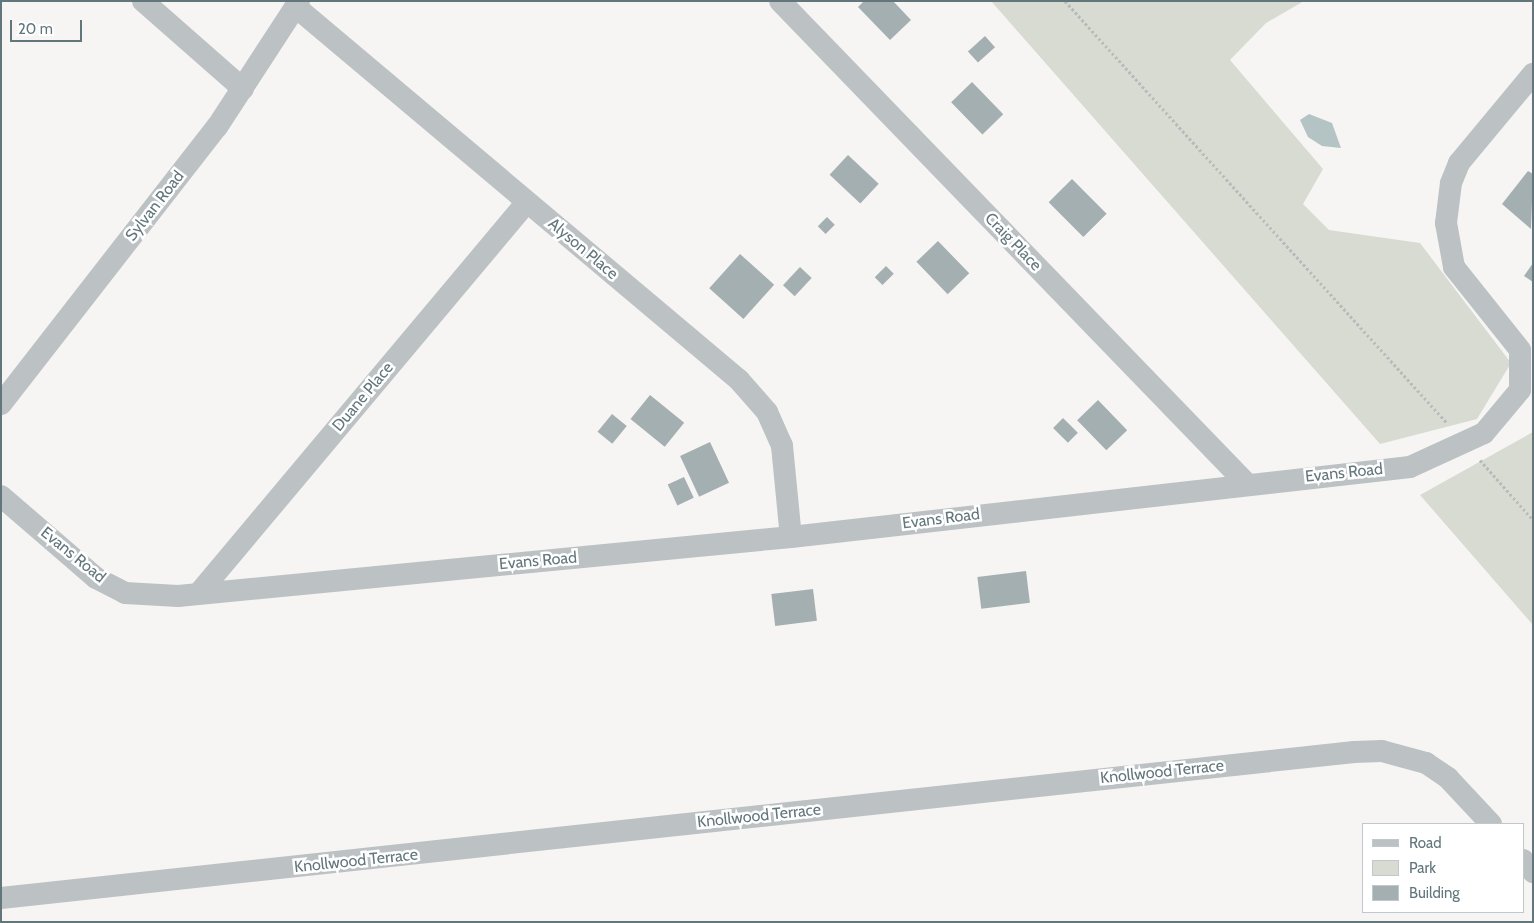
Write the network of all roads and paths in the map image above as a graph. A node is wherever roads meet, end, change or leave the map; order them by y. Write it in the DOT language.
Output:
graph roads {
  1 [pos="143,1"];
  2 [pos="780,1"];
  3 [pos="1066,1"];
  4 [pos="297,4"];
  5 [pos="1533,74"];
  6 [pos="243,89"];
  7 [pos="527,202"];
  8 [pos="1,404"];
  9 [pos="1465,443"];
  10 [pos="1246,483"];
  11 [pos="1,496"];
  12 [pos="1533,520"];
  13 [pos="791,537"];
  14 [pos="199,593"];
  15 [pos="1490,823"];
  16 [pos="1524,861"];
  17 [pos="1533,872"];
  18 [pos="1,898"];
  1 -- 6 [label="street"];
  2 -- 10 [label="street, Craig Place"];
  3 -- 9 [label="path"];
  4 -- 6 [label="street, Sylvan Road"];
  4 -- 7 [label="street, Alyson Place"];
  5 -- 9 [label="street, Evans Road"];
  6 -- 8 [label="street, Sylvan Road"];
  7 -- 13 [label="street, Alyson Place"];
  7 -- 14 [label="street, Duane Place"];
  9 -- 10 [label="street, Evans Road"];
  9 -- 12 [label="path"];
  10 -- 13 [label="street, Evans Road"];
  11 -- 14 [label="street, Evans Road"];
  13 -- 14 [label="street, Evans Road"];
  15 -- 18 [label="street, Knollwood Terrace"];
  16 -- 17 [label="street"];
}
